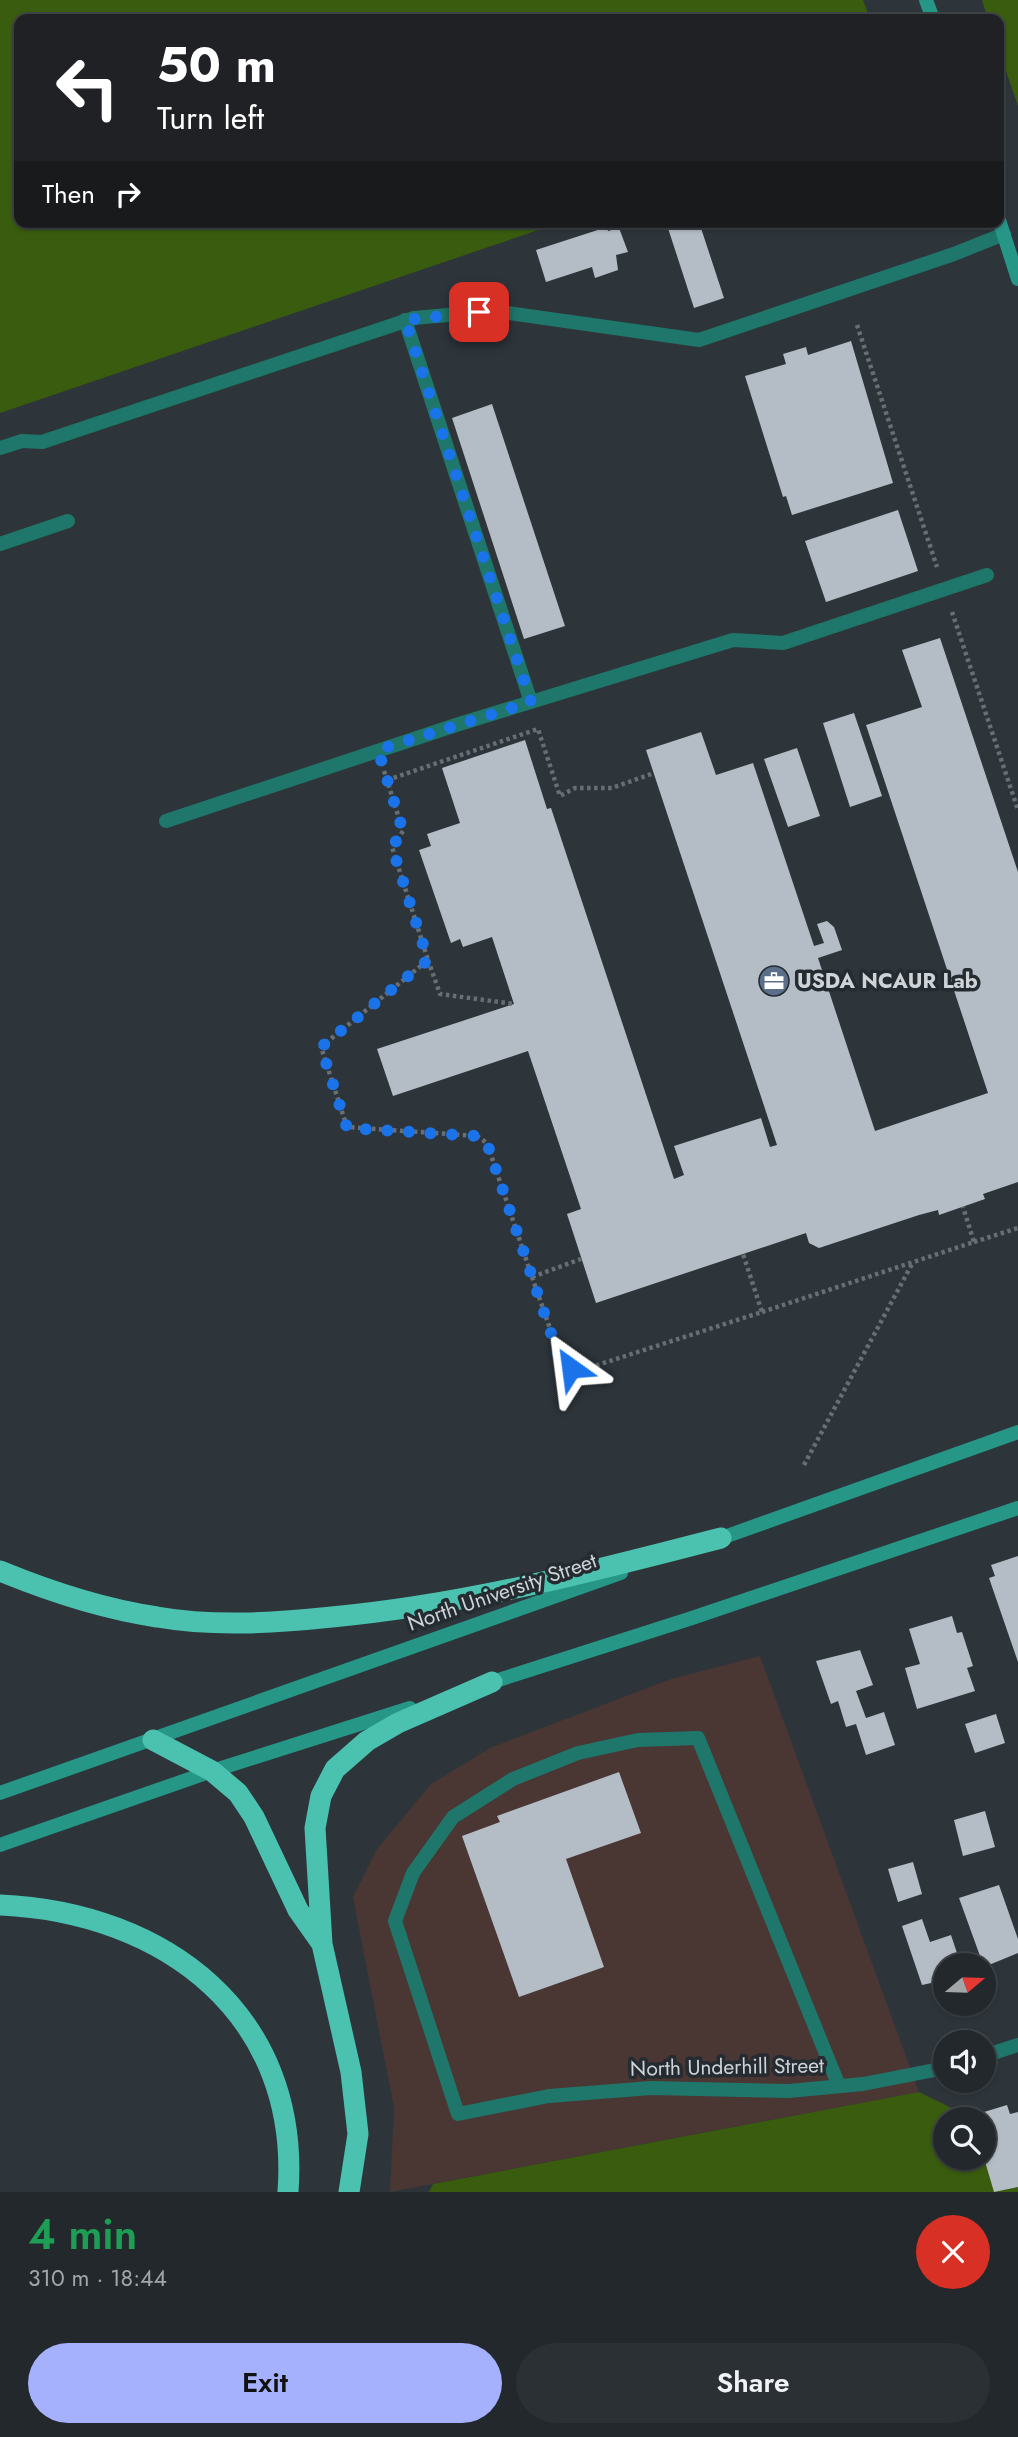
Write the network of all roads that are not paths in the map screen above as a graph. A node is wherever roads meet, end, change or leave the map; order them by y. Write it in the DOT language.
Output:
graph roads {
  1 [pos="999,228"];
  2 [pos="1001,228"];
  3 [pos="1018,278"];
  4 [pos="405,320"];
  5 [pos="0,448"];
  6 [pos="68,521"];
  7 [pos="0,544"];
  8 [pos="987,575"];
  9 [pos="531,702"];
  10 [pos="166,821"];
  11 [pos="1018,1432"];
  12 [pos="1018,1508"];
  13 [pos="722,1538"];
  14 [pos="0,1571"];
  15 [pos="492,1682"];
  16 [pos="153,1740"];
  17 [pos="212,1771"];
  18 [pos="0,1793"];
  19 [pos="0,1845"];
  20 [pos="0,1905"];
  21 [pos="322,1944"];
  22 [pos="1018,2045"];
  23 [pos="996,2052"];
  24 [pos="933,2072"];
  25 [pos="839,2086"];
  26 [pos="288,2192"];
  27 [pos="349,2192"];
  1 -- 4 [label="street"];
  2 -- 3 [label="main road"];
  4 -- 5 [label="street"];
  4 -- 9 [label="street"];
  6 -- 7 [label="street"];
  8 -- 9 [label="street"];
  9 -- 10 [label="street"];
  11 -- 13 [label="main road, North University Street"];
  12 -- 15 [label="main road"];
  13 -- 14 [label="highway"];
  13 -- 16 [label="main road, North University Street"];
  15 -- 17 [label="main road"];
  15 -- 21 [label="highway"];
  16 -- 17 [label="highway"];
  16 -- 18 [label="main road, North University Street"];
  17 -- 19 [label="main road"];
  17 -- 21 [label="highway"];
  20 -- 26 [label="highway"];
  21 -- 27 [label="highway"];
  22 -- 23 [label="street"];
  24 -- 25 [label="street, North Underhill Street"];
  25 -- 25 [label="street, North Underhill Street"];
}
